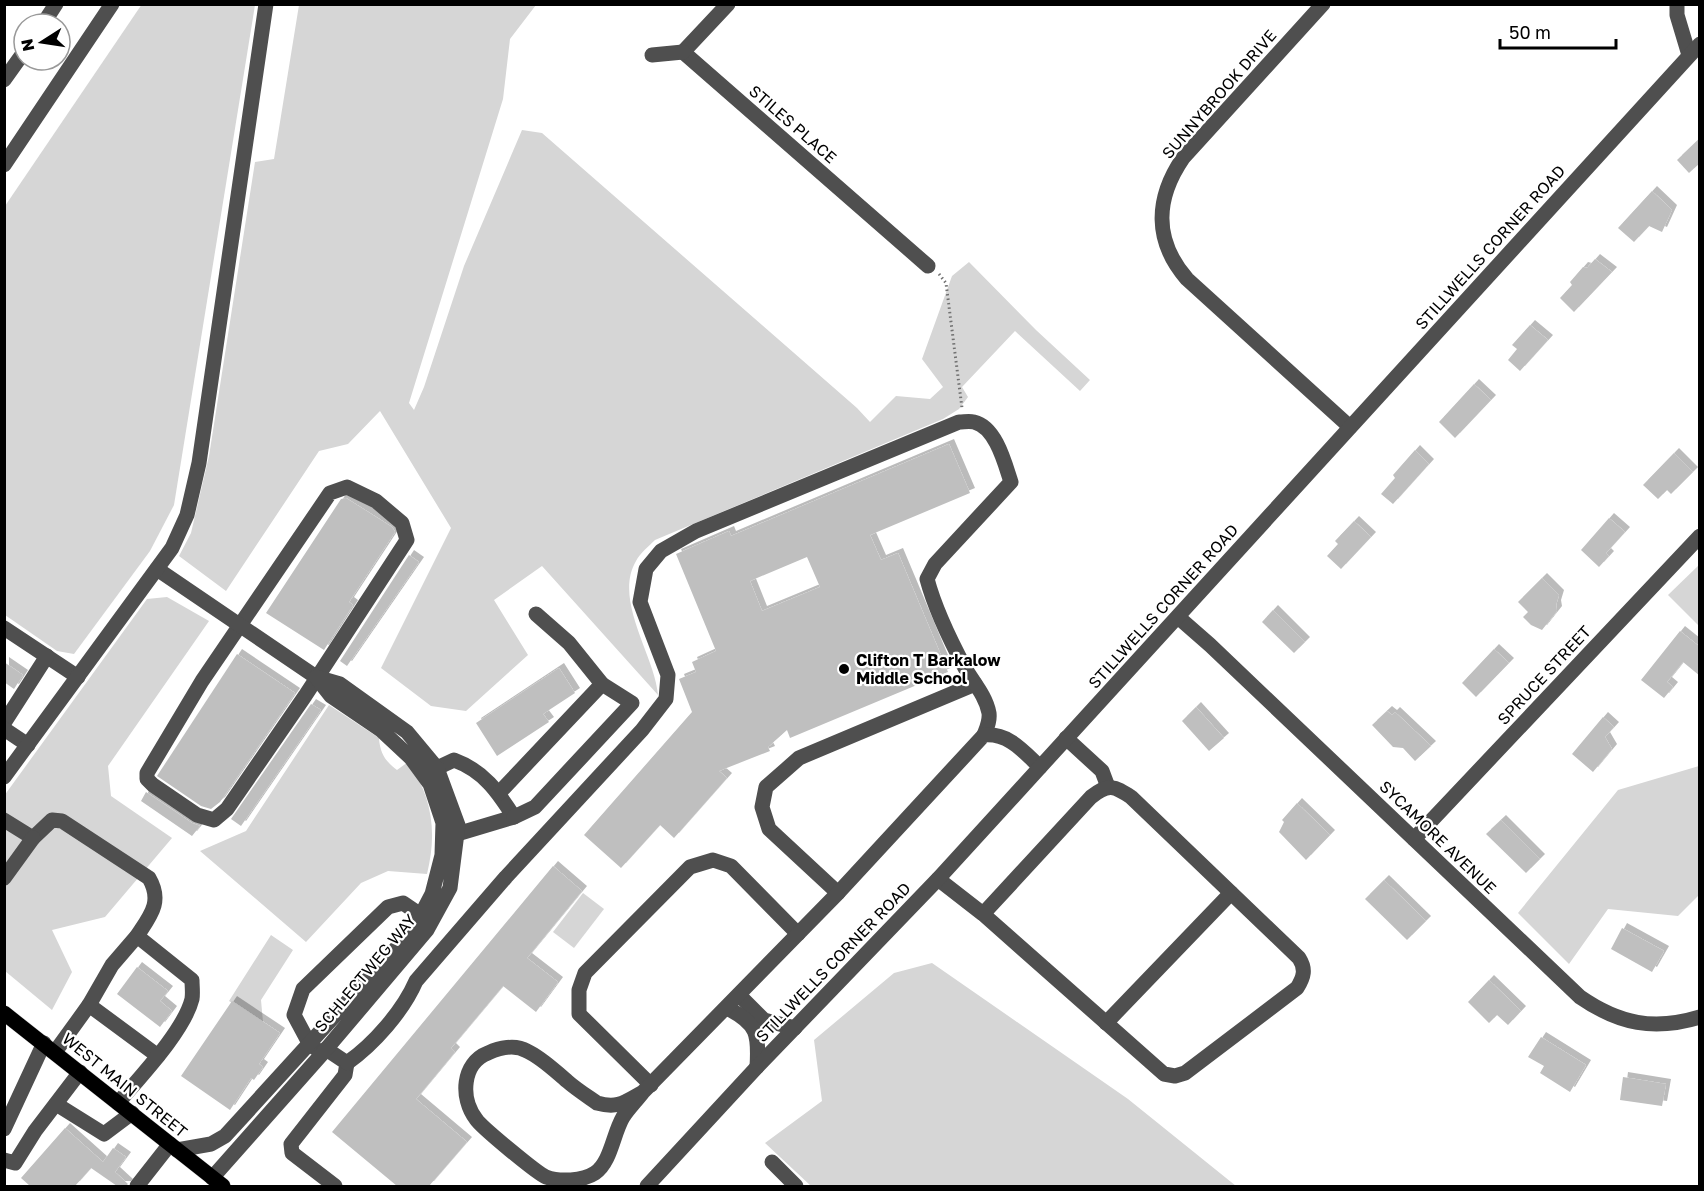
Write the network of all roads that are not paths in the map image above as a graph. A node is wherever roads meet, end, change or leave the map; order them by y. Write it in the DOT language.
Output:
graph roads {
  1 [pos="112,4"];
  2 [pos="266,4"];
  3 [pos="728,4"];
  4 [pos="1323,4"];
  5 [pos="1677,4"];
  6 [pos="1694,50"];
  7 [pos="683,52"];
  8 [pos="652,55"];
  9 [pos="4,165"];
  10 [pos="928,266"];
  11 [pos="1350,427"];
  12 [pos="1700,536"];
  13 [pos="157,569"];
  14 [pos="536,614"];
  15 [pos="1178,617"];
  16 [pos="241,626"];
  17 [pos="4,628"];
  18 [pos="47,656"];
  19 [pos="78,677"];
  20 [pos="316,677"];
  21 [pos="602,684"];
  22 [pos="975,684"];
  23 [pos="4,723"];
  24 [pos="4,729"];
  25 [pos="984,735"];
  26 [pos="1066,738"];
  27 [pos="28,745"];
  28 [pos="1040,767"];
  29 [pos="437,768"];
  30 [pos="4,777"];
  31 [pos="1108,787"];
  32 [pos="499,793"];
  33 [pos="514,817"];
  34 [pos="4,820"];
  35 [pos="450,834"];
  36 [pos="33,838"];
  37 [pos="1414,839"];
  38 [pos="4,878"];
  39 [pos="938,879"];
  40 [pos="838,893"];
  41 [pos="1231,893"];
  42 [pos="983,914"];
  43 [pos="426,919"];
  44 [pos="798,934"];
  45 [pos="137,936"];
  46 [pos="740,995"];
  47 [pos="89,1005"];
  48 [pos="728,1008"];
  49 [pos="4,1013"];
  50 [pos="1700,1017"];
  51 [pos="1106,1023"];
  52 [pos="795,1028"];
  53 [pos="309,1044"];
  54 [pos="49,1048"];
  55 [pos="324,1051"];
  56 [pos="158,1056"];
  57 [pos="346,1063"];
  58 [pos="757,1067"];
  59 [pos="80,1072"];
  60 [pos="647,1088"];
  61 [pos="118,1103"];
  62 [pos="56,1104"];
  63 [pos="132,1113"];
  64 [pos="4,1129"];
  65 [pos="174,1147"];
  66 [pos="4,1160"];
  67 [pos="772,1162"];
  68 [pos="218,1182"];
  69 [pos="590,1183"];
  70 [pos="137,1186"];
  71 [pos="335,1186"];
  72 [pos="647,1186"];
  73 [pos="796,1186"];
  1 -- 9 [label="street"];
  2 -- 13 [label="street"];
  3 -- 7 [label="street"];
  4 -- 11 [label="street, SUNNYBROOK DRIVE"];
  5 -- 6 [label="street"];
  6 -- 11 [label="street, STILLWELLS CORNER ROAD"];
  7 -- 8 [label="street"];
  7 -- 10 [label="street, STILES PLACE"];
  11 -- 15 [label="street, STILLWELLS CORNER ROAD"];
  12 -- 37 [label="street, SPRUCE STREET"];
  13 -- 16 [label="street, SCHLECTWEG WAY"];
  13 -- 19 [label="street"];
  14 -- 21 [label="street"];
  15 -- 26 [label="street, STILLWELLS CORNER ROAD"];
  15 -- 37 [label="street, SYCAMORE AVENUE"];
  16 -- 20 [label="street, SCHLECTWEG WAY"];
  16 -- 20 [label="street"];
  16 -- 20 [label="street"];
  17 -- 18 [label="street"];
  18 -- 19 [label="street"];
  18 -- 23 [label="street"];
  19 -- 27 [label="street"];
  20 -- 29 [label="street, SCHLECTWEG WAY"];
  20 -- 35 [label="street, SCHLECTWEG WAY"];
  21 -- 32 [label="street"];
  21 -- 33 [label="street"];
  22 -- 25 [label="street"];
  22 -- 40 [label="street"];
  22 -- 57 [label="street"];
  24 -- 27 [label="street"];
  25 -- 28 [label="street"];
  25 -- 40 [label="street"];
  26 -- 28 [label="street, STILLWELLS CORNER ROAD"];
  26 -- 31 [label="street"];
  27 -- 30 [label="street"];
  28 -- 39 [label="street, STILLWELLS CORNER ROAD"];
  29 -- 32 [label="street"];
  29 -- 35 [label="street, SCHLECTWEG WAY"];
  31 -- 41 [label="street"];
  31 -- 42 [label="street"];
  32 -- 33 [label="street"];
  33 -- 35 [label="street"];
  34 -- 36 [label="street"];
  35 -- 43 [label="street, SCHLECTWEG WAY"];
  36 -- 38 [label="street"];
  36 -- 45 [label="street"];
  37 -- 50 [label="street, SYCAMORE AVENUE"];
  39 -- 42 [label="street"];
  39 -- 52 [label="street, STILLWELLS CORNER ROAD"];
  40 -- 44 [label="street"];
  41 -- 51 [label="street"];
  41 -- 51 [label="street"];
  42 -- 51 [label="street"];
  43 -- 53 [label="street, SCHLECTWEG WAY"];
  43 -- 53 [label="street"];
  43 -- 55 [label="street, SCHLECTWEG WAY"];
  44 -- 46 [label="street"];
  44 -- 60 [label="street"];
  45 -- 47 [label="street"];
  45 -- 56 [label="street"];
  46 -- 48 [label="street"];
  46 -- 52 [label="street"];
  47 -- 54 [label="street"];
  47 -- 56 [label="street"];
  48 -- 58 [label="street"];
  48 -- 60 [label="street"];
  49 -- 54 [label="main road, WEST MAIN STREET"];
  52 -- 58 [label="street, STILLWELLS CORNER ROAD"];
  53 -- 55 [label="street"];
  53 -- 65 [label="street, SCHLECTWEG WAY"];
  54 -- 59 [label="main road, WEST MAIN STREET"];
  54 -- 64 [label="street"];
  55 -- 57 [label="street"];
  55 -- 68 [label="street, SCHLECTWEG WAY"];
  56 -- 61 [label="street"];
  57 -- 71 [label="street"];
  58 -- 72 [label="street, STILLWELLS CORNER ROAD"];
  59 -- 61 [label="main road, WEST MAIN STREET"];
  59 -- 62 [label="street"];
  60 -- 69 [label="street"];
  60 -- 69 [label="street"];
  61 -- 63 [label="main road, WEST MAIN STREET"];
  62 -- 63 [label="street"];
  62 -- 66 [label="street"];
  63 -- 65 [label="main road, WEST MAIN STREET"];
  65 -- 68 [label="main road, WEST MAIN STREET"];
  65 -- 70 [label="street"];
  67 -- 73 [label="street"];
}
